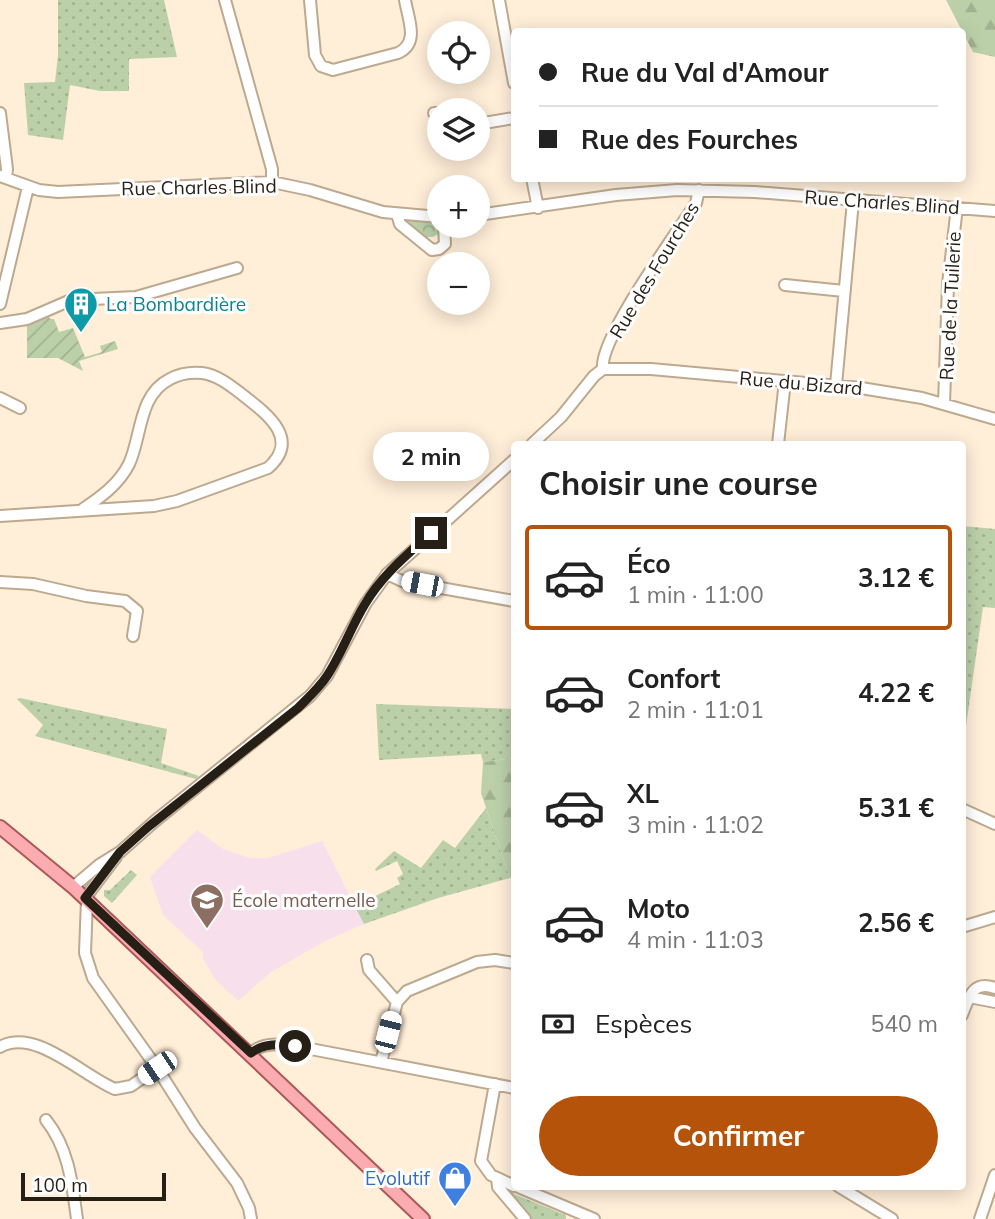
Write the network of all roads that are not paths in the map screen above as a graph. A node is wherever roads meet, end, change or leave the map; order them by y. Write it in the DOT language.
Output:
graph roads {
  1 [pos="225,0"];
  2 [pos="310,0"];
  3 [pos="405,0"];
  4 [pos="499,0"];
  5 [pos="511,66"];
  6 [pos="0,113"];
  7 [pos="511,118"];
  8 [pos="490,122"];
  9 [pos="3,177"];
  10 [pos="272,182"];
  11 [pos="533,182"];
  12 [pos="28,187"];
  13 [pos="699,190"];
  14 [pos="853,201"];
  15 [pos="957,207"];
  16 [pos="538,208"];
  17 [pos="995,211"];
  18 [pos="397,214"];
  19 [pos="490,214"];
  20 [pos="427,215"];
  21 [pos="445,238"];
  22 [pos="237,268"];
  23 [pos="785,285"];
  24 [pos="844,291"];
  25 [pos="0,304"];
  26 [pos="0,323"];
  27 [pos="603,369"];
  28 [pos="785,381"];
  29 [pos="836,385"];
  30 [pos="0,398"];
  31 [pos="944,404"];
  32 [pos="20,408"];
  33 [pos="995,419"];
  34 [pos="535,441"];
  35 [pos="778,441"];
  36 [pos="511,463"];
  37 [pos="83,509"];
  38 [pos="0,516"];
  39 [pos="387,573"];
  40 [pos="0,582"];
  41 [pos="511,600"];
  42 [pos="133,636"];
  43 [pos="966,811"];
  44 [pos="995,824"];
  45 [pos="0,827"];
  46 [pos="120,852"];
  47 [pos="73,887"];
  48 [pos="86,899"];
  49 [pos="995,916"];
  50 [pos="966,925"];
  51 [pos="367,960"];
  52 [pos="511,963"];
  53 [pos="995,988"];
  54 [pos="969,997"];
  55 [pos="397,1002"];
  56 [pos="995,1002"];
  57 [pos="966,1005"];
  58 [pos="0,1047"];
  59 [pos="251,1053"];
  60 [pos="381,1062"];
  61 [pos="157,1068"];
  62 [pos="495,1084"];
  63 [pos="511,1087"];
  64 [pos="46,1120"];
  65 [pos="995,1175"];
  66 [pos="497,1178"];
  67 [pos="511,1184"];
  68 [pos="523,1190"];
  69 [pos="857,1191"];
  70 [pos="571,1215"];
  71 [pos="77,1219"];
  72 [pos="251,1219"];
  73 [pos="423,1219"];
  74 [pos="524,1219"];
  75 [pos="594,1219"];
  76 [pos="892,1219"];
  77 [pos="980,1219"];
  1 -- 10 [label="street"];
  2 -- 3 [label="street"];
  4 -- 5 [label="street"];
  6 -- 9 [label="street"];
  7 -- 8 [label="street"];
  9 -- 12 [label="street, Rue Charles Blind"];
  10 -- 12 [label="street, Rue Charles Blind"];
  10 -- 18 [label="street, Rue Charles Blind"];
  11 -- 16 [label="street"];
  12 -- 25 [label="street"];
  13 -- 14 [label="street, Rue Charles Blind"];
  13 -- 16 [label="street, Rue Charles Blind"];
  13 -- 27 [label="street, Rue des Fourches"];
  14 -- 15 [label="street, Rue Charles Blind"];
  14 -- 24 [label="street"];
  15 -- 17 [label="street, Rue Charles Blind"];
  15 -- 31 [label="street, Rue de la Tuilerie"];
  16 -- 19 [label="street, Rue Charles Blind"];
  18 -- 20 [label="street, Rue Charles Blind"];
  18 -- 21 [label="street"];
  22 -- 26 [label="street"];
  23 -- 24 [label="street"];
  24 -- 29 [label="street"];
  27 -- 28 [label="street, Rue du Bizard"];
  27 -- 34 [label="street, Rue des Fourches"];
  28 -- 29 [label="street, Rue du Bizard"];
  28 -- 35 [label="street"];
  29 -- 31 [label="street, Rue du Bizard"];
  30 -- 32 [label="street"];
  31 -- 33 [label="street, Rue du Bizard"];
  36 -- 39 [label="street"];
  37 -- 37 [label="street"];
  37 -- 38 [label="street"];
  39 -- 41 [label="street"];
  39 -- 46 [label="street"];
  40 -- 42 [label="street"];
  43 -- 44 [label="street"];
  45 -- 47 [label="main road"];
  46 -- 47 [label="street"];
  46 -- 48 [label="street"];
  47 -- 48 [label="main road"];
  48 -- 59 [label="main road"];
  48 -- 61 [label="street"];
  49 -- 50 [label="street"];
  51 -- 55 [label="street"];
  52 -- 55 [label="street"];
  53 -- 54 [label="street"];
  54 -- 56 [label="street"];
  54 -- 57 [label="street"];
  55 -- 60 [label="street"];
  58 -- 61 [label="street"];
  59 -- 60 [label="street"];
  59 -- 73 [label="main road"];
  60 -- 62 [label="street"];
  61 -- 72 [label="street"];
  62 -- 63 [label="street"];
  62 -- 66 [label="street"];
  64 -- 71 [label="street"];
  65 -- 77 [label="street"];
  66 -- 67 [label="street"];
  66 -- 74 [label="street"];
  68 -- 70 [label="street"];
  69 -- 76 [label="street"];
  70 -- 75 [label="street"];
}
